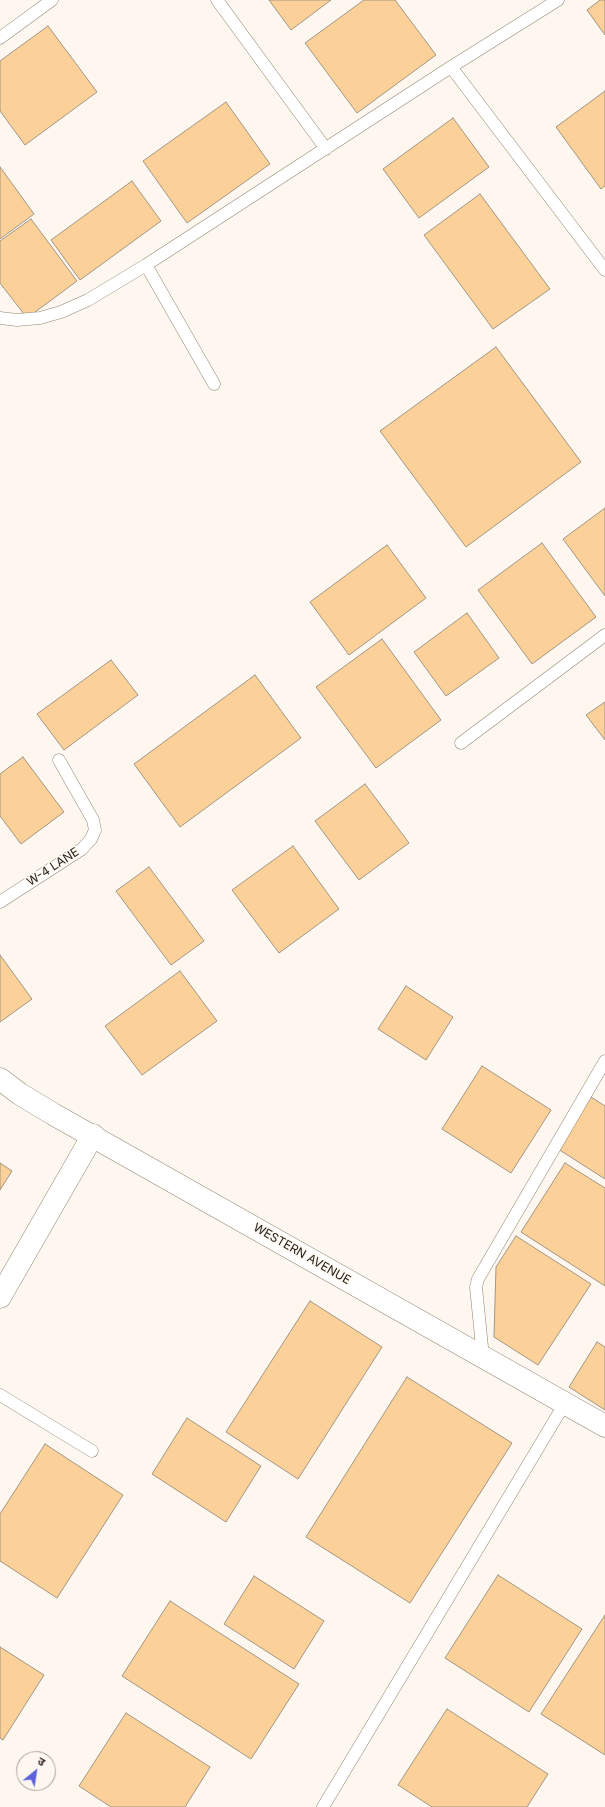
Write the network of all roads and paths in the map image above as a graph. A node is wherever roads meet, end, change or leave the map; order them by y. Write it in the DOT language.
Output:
graph roads {
  1 [pos="52,0"];
  2 [pos="217,0"];
  3 [pos="558,0"];
  4 [pos="0,38"];
  5 [pos="451,67"];
  6 [pos="326,149"];
  7 [pos="146,266"];
  8 [pos="605,270"];
  9 [pos="0,318"];
  10 [pos="214,384"];
  11 [pos="605,634"];
  12 [pos="461,743"];
  13 [pos="59,760"];
  14 [pos="0,902"];
  15 [pos="605,1061"];
  16 [pos="0,1079"];
  17 [pos="93,1135"];
  18 [pos="0,1297"];
  19 [pos="483,1356"];
  20 [pos="0,1395"];
  21 [pos="565,1403"];
  22 [pos="605,1426"];
  23 [pos="92,1450"];
  24 [pos="323,1807"];
  1 -- 4 [label="lane"];
  2 -- 6 [label="lane"];
  3 -- 5 [label="lane"];
  5 -- 6 [label="lane"];
  5 -- 8 [label="lane"];
  6 -- 7 [label="lane"];
  7 -- 9 [label="lane"];
  7 -- 10 [label="lane"];
  11 -- 12 [label="lane"];
  13 -- 14 [label="lane, W-4 LANE"];
  15 -- 19 [label="lane"];
  16 -- 17 [label="street, WESTERN AVENUE"];
  17 -- 18 [label="street"];
  17 -- 19 [label="street, WESTERN AVENUE"];
  19 -- 21 [label="street, WESTERN AVENUE"];
  20 -- 23 [label="lane"];
  21 -- 22 [label="street, WESTERN AVENUE"];
  21 -- 24 [label="lane"];
}
